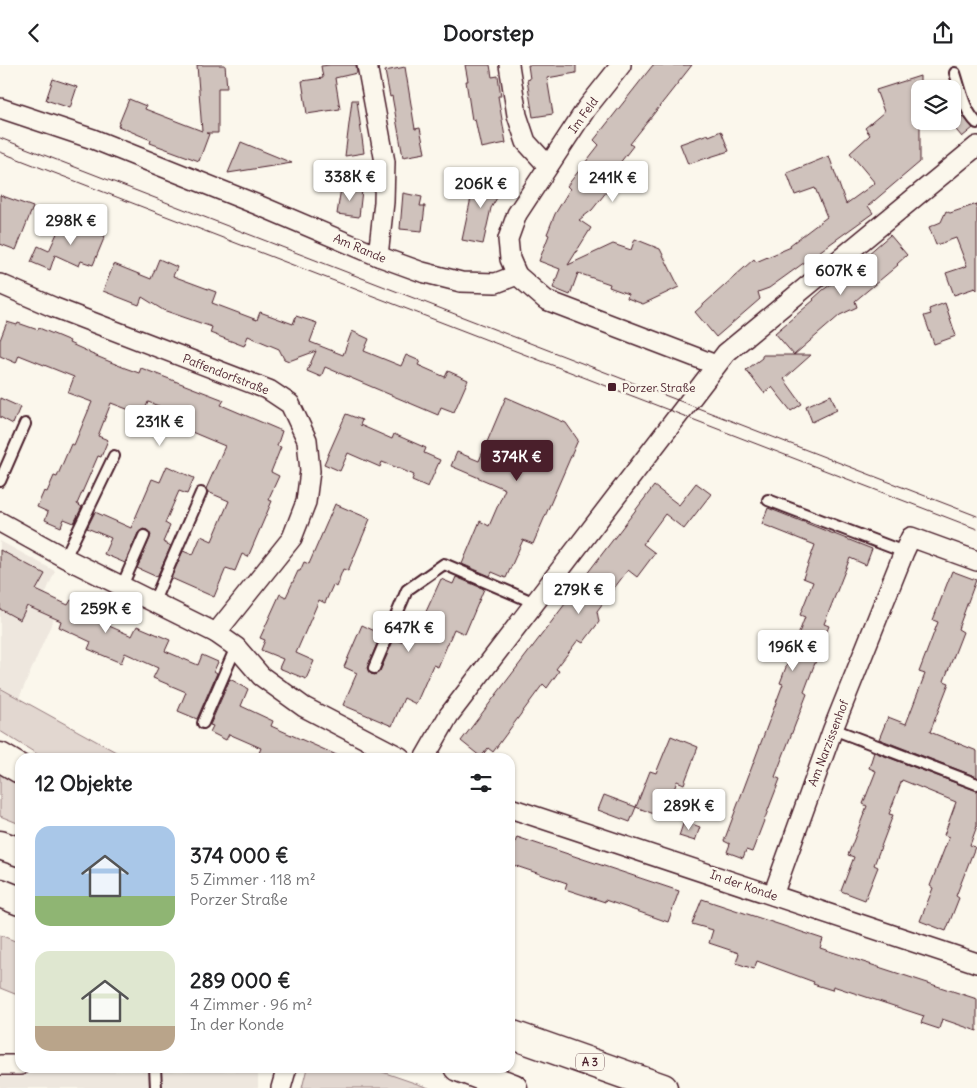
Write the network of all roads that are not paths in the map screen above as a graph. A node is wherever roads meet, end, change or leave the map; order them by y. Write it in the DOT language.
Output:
graph roads {
  1 [pos="367,65"];
  2 [pos="509,65"];
  3 [pos="621,65"];
  4 [pos="956,73"];
  5 [pos="0,108"];
  6 [pos="977,123"];
  7 [pos="974,155"];
  8 [pos="548,166"];
  9 [pos="378,256"];
  10 [pos="517,275"];
  11 [pos="0,284"];
  12 [pos="716,365"];
  13 [pos="25,424"];
  14 [pos="114,457"];
  15 [pos="0,481"];
  16 [pos="201,493"];
  17 [pos="768,500"];
  18 [pos="0,522"];
  19 [pos="144,536"];
  20 [pos="907,545"];
  21 [pos="65,559"];
  22 [pos="977,561"];
  23 [pos="122,586"];
  24 [pos="154,601"];
  25 [pos="535,603"];
  26 [pos="216,633"];
  27 [pos="236,647"];
  28 [pos="374,668"];
  29 [pos="203,723"];
  30 [pos="833,729"];
  31 [pos="392,753"];
  32 [pos="427,753"];
  33 [pos="0,757"];
  34 [pos="15,766"];
  35 [pos="977,784"];
  36 [pos="515,810"];
  37 [pos="0,845"];
  38 [pos="15,850"];
  39 [pos="0,893"];
  40 [pos="773,895"];
  41 [pos="15,899"];
  42 [pos="977,963"];
  43 [pos="515,1036"];
  44 [pos="0,1065"];
  45 [pos="15,1065"];
  46 [pos="156,1073"];
  47 [pos="285,1073"];
  48 [pos="474,1073"];
  49 [pos="156,1088"];
  50 [pos="281,1088"];
  51 [pos="513,1088"];
  52 [pos="663,1088"];
  1 -- 9 [label="street"];
  2 -- 8 [label="street"];
  3 -- 8 [label="street, Im Feld"];
  4 -- 6 [label="lane"];
  5 -- 9 [label="street, Am Rande"];
  7 -- 12 [label="street"];
  8 -- 10 [label="street, Im Feld"];
  9 -- 10 [label="street, Am Rande"];
  10 -- 12 [label="street"];
  11 -- 26 [label="street, Paffendorfstraße"];
  12 -- 25 [label="street"];
  13 -- 15 [label="lane"];
  14 -- 21 [label="lane"];
  16 -- 24 [label="lane"];
  17 -- 20 [label="lane"];
  18 -- 21 [label="street"];
  19 -- 23 [label="lane"];
  20 -- 22 [label="street"];
  20 -- 30 [label="street, Am Narzissenhof"];
  21 -- 23 [label="street"];
  23 -- 24 [label="street"];
  24 -- 26 [label="street"];
  25 -- 28 [label="lane"];
  25 -- 32 [label="street"];
  26 -- 27 [label="street"];
  27 -- 29 [label="lane"];
  27 -- 31 [label="street"];
  30 -- 35 [label="lane"];
  30 -- 40 [label="street, Am Narzissenhof"];
  33 -- 34 [label="highway"];
  36 -- 40 [label="street, In der Konde"];
  37 -- 38 [label="highway"];
  39 -- 41 [label="highway"];
  40 -- 42 [label="street, In der Konde"];
  43 -- 52 [label="highway, A 3"];
  44 -- 45 [label="street"];
  46 -- 49 [label="lane"];
  47 -- 50 [label="street"];
  48 -- 51 [label="highway"];
}
